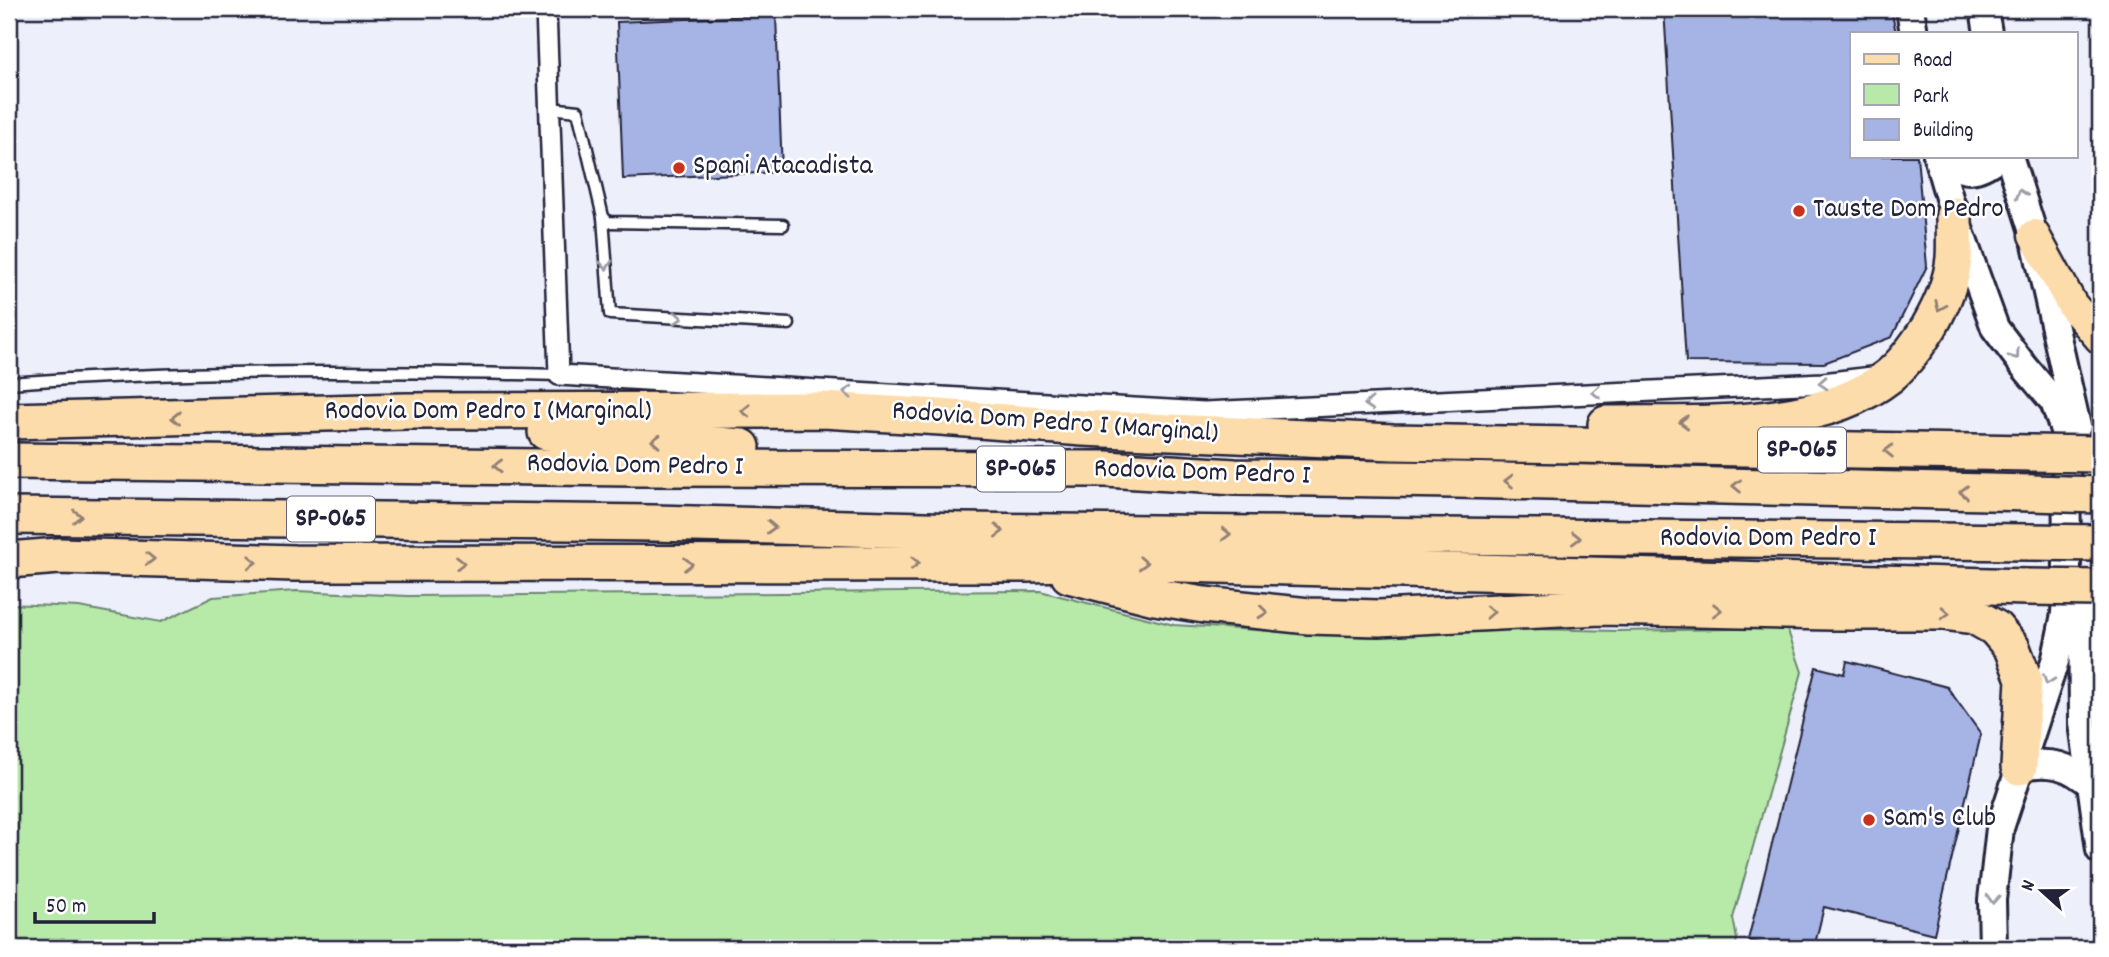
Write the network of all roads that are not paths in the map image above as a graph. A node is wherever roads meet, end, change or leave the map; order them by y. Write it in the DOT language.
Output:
graph roads {
  1 [pos="546,9"];
  2 [pos="1910,9"];
  3 [pos="1984,9"];
  4 [pos="1914,32"];
  5 [pos="1988,32"];
  6 [pos="550,108"];
  7 [pos="1940,158"];
  8 [pos="1943,158"];
  9 [pos="1996,158"];
  10 [pos="2010,158"];
  11 [pos="1954,215"];
  12 [pos="603,216"];
  13 [pos="783,225"];
  14 [pos="2034,235"];
  15 [pos="789,324"];
  16 [pos="2100,338"];
  17 [pos="1891,374"];
  18 [pos="559,375"];
  19 [pos="9,383"];
  20 [pos="217,418"];
  21 [pos="9,421"];
  22 [pos="1271,437"];
  23 [pos="2100,454"];
  24 [pos="9,461"];
  25 [pos="1042,469"];
  26 [pos="2100,495"];
  27 [pos="9,516"];
  28 [pos="654,523"];
  29 [pos="2100,543"];
  30 [pos="9,560"];
  31 [pos="294,563"];
  32 [pos="1028,564"];
  33 [pos="2100,588"];
  34 [pos="2019,767"];
  35 [pos="2093,786"];
  36 [pos="2100,838"];
  37 [pos="1993,948"];
  1 -- 6 [label="street"];
  2 -- 4 [label="main road"];
  3 -- 5 [label="main road"];
  6 -- 12 [label="lane"];
  6 -- 18 [label="street"];
  7 -- 11 [label="main road"];
  8 -- 9 [label="main road"];
  14 -- 10 [label="main road, one-way"];
  11 -- 17 [label="highway, one-way"];
  11 -- 34 [label="main road, one-way"];
  12 -- 13 [label="lane"];
  12 -- 15 [label="lane, one-way"];
  14 -- 16 [label="main road"];
  14 -- 35 [label="main road"];
  17 -- 18 [label="street, one-way"];
  17 -- 22 [label="highway, one-way"];
  18 -- 19 [label="lane"];
  20 -- 21 [label="highway, Rodovia Dom Pedro I (Marginal) / SP-065, one-way"];
  22 -- 20 [label="highway, Rodovia Dom Pedro I (Marginal) / SP-065, one-way"];
  25 -- 20 [label="highway, one-way"];
  23 -- 22 [label="highway, Rodovia Dom Pedro I (Marginal) / SP-065, one-way, bridge"];
  25 -- 24 [label="highway, Rodovia Dom Pedro I / SP-065, one-way"];
  26 -- 25 [label="highway, Rodovia Dom Pedro I / SP-065, one-way, bridge"];
  27 -- 28 [label="highway, Rodovia Dom Pedro I / SP-065, one-way"];
  28 -- 29 [label="highway, Rodovia Dom Pedro I / SP-065, one-way, bridge"];
  28 -- 31 [label="highway"];
  30 -- 31 [label="highway, Rodovia Dom Pedro I, one-way"];
  31 -- 32 [label="highway, Rodovia Dom Pedro I, one-way"];
  32 -- 33 [label="highway, Rodovia Dom Pedro I, one-way, bridge"];
  32 -- 34 [label="highway, one-way"];
  34 -- 35 [label="main road"];
  34 -- 37 [label="main road, one-way"];
  35 -- 36 [label="main road"];
}
